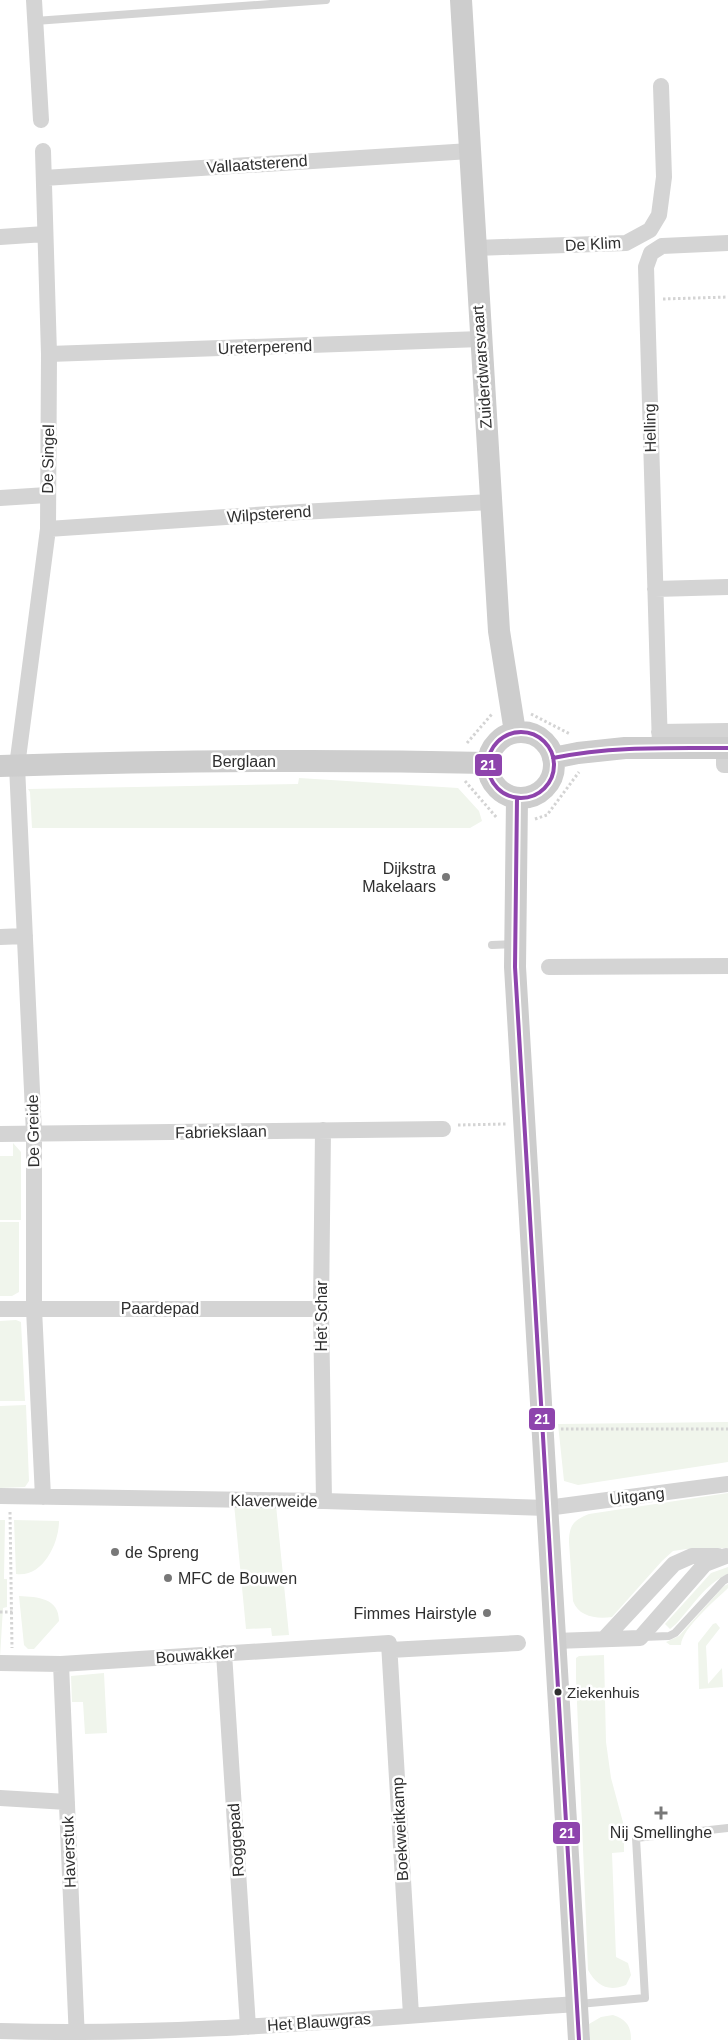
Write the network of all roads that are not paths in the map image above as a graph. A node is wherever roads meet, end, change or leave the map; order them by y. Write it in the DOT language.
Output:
graph roads {
  1 [pos="34,0"];
  2 [pos="326,0"];
  3 [pos="461,0"];
  4 [pos="35,21"];
  5 [pos="661,86"];
  6 [pos="41,120"];
  7 [pos="43,151"];
  8 [pos="470,151"];
  9 [pos="44,178"];
  10 [pos="45,234"];
  11 [pos="0,237"];
  12 [pos="728,243"];
  13 [pos="475,248"];
  14 [pos="481,340"];
  15 [pos="49,354"];
  16 [pos="47,495"];
  17 [pos="0,498"];
  18 [pos="491,502"];
  19 [pos="48,529"];
  20 [pos="728,587"];
  21 [pos="654,589"];
  22 [pos="516,732"];
  23 [pos="660,739"];
  24 [pos="726,751"];
  25 [pos="553,758"];
  26 [pos="487,763"];
  27 [pos="9,766"];
  28 [pos="517,809"];
  29 [pos="25,936"];
  30 [pos="0,937"];
  31 [pos="515,943"];
  32 [pos="492,945"];
  33 [pos="728,966"];
  34 [pos="549,967"];
  35 [pos="443,1129"];
  36 [pos="323,1130"];
  37 [pos="0,1134"];
  38 [pos="34,1134"];
  39 [pos="0,1309"];
  40 [pos="34,1309"];
  41 [pos="321,1309"];
  42 [pos="728,1484"];
  43 [pos="5,1496"];
  44 [pos="44,1497"];
  45 [pos="324,1501"];
  46 [pos="547,1508"];
  47 [pos="724,1557"];
  48 [pos="728,1578"];
  49 [pos="635,1638"];
  50 [pos="604,1639"];
  51 [pos="555,1641"];
  52 [pos="518,1643"];
  53 [pos="390,1646"];
  54 [pos="224,1653"];
  55 [pos="6,1663"];
  56 [pos="61,1664"];
  57 [pos="0,1798"];
  58 [pos="67,1802"];
  59 [pos="728,1828"];
  60 [pos="577,2004"];
  61 [pos="411,2015"];
  62 [pos="248,2027"];
  63 [pos="0,2031"];
  64 [pos="77,2037"];
  65 [pos="579,2040"];
  1 -- 4 [label="street"];
  2 -- 4 [label="lane"];
  3 -- 8 [label="main road, Zuiderdwarsvaart"];
  4 -- 6 [label="street"];
  5 -- 13 [label="street, De Klim"];
  7 -- 9 [label="street, De Singel"];
  8 -- 9 [label="street, Vallaatsterend"];
  8 -- 13 [label="main road, Zuiderdwarsvaart"];
  9 -- 10 [label="street, De Singel"];
  10 -- 11 [label="street"];
  10 -- 15 [label="street, De Singel"];
  12 -- 21 [label="street, Helling"];
  13 -- 14 [label="main road, Zuiderdwarsvaart"];
  14 -- 15 [label="street, Ureterperend"];
  14 -- 18 [label="main road, Zuiderdwarsvaart"];
  15 -- 16 [label="street, De Singel"];
  16 -- 17 [label="street"];
  16 -- 19 [label="street, De Singel"];
  18 -- 19 [label="street, Wilpsterend"];
  18 -- 22 [label="main road, Zuiderdwarsvaart"];
  19 -- 27 [label="street, De Singel"];
  20 -- 21 [label="street"];
  21 -- 23 [label="street, Helling"];
  22 -- 25 [label="main road"];
  22 -- 26 [label="main road"];
  23 -- 24 [label="main road"];
  23 -- 25 [label="main road"];
  25 -- 28 [label="main road"];
  26 -- 27 [label="main road, Berglaan"];
  26 -- 28 [label="main road"];
  27 -- 29 [label="street, De Greide"];
  28 -- 31 [label="main road"];
  29 -- 30 [label="street"];
  29 -- 38 [label="street, De Greide"];
  31 -- 32 [label="lane"];
  31 -- 46 [label="main road"];
  33 -- 34 [label="street"];
  35 -- 36 [label="street, Fabriekslaan"];
  36 -- 38 [label="street, Fabriekslaan"];
  36 -- 41 [label="street, Het Schar"];
  37 -- 38 [label="street, Fabriekslaan"];
  38 -- 40 [label="street, De Greide"];
  39 -- 40 [label="street, Paardepad"];
  40 -- 41 [label="street, Paardepad"];
  40 -- 44 [label="street, De Greide"];
  41 -- 45 [label="street, Het Schar"];
  42 -- 46 [label="street, Uitgang"];
  43 -- 44 [label="street, Klaverweide"];
  44 -- 45 [label="street, Klaverweide"];
  45 -- 46 [label="street, Klaverweide"];
  46 -- 51 [label="main road"];
  47 -- 49 [label="street"];
  47 -- 50 [label="street"];
  48 -- 49 [label="lane"];
  49 -- 50 [label="street"];
  50 -- 51 [label="street"];
  51 -- 60 [label="main road"];
  52 -- 53 [label="street, Bouwakker"];
  53 -- 54 [label="street, Bouwakker"];
  53 -- 61 [label="street, Boekweitkamp"];
  54 -- 56 [label="street, Bouwakker"];
  54 -- 62 [label="street, Roggepad"];
  55 -- 56 [label="street, Bouwakker"];
  56 -- 58 [label="street, Haverstuk"];
  57 -- 58 [label="street"];
  58 -- 64 [label="street, Haverstuk"];
  59 -- 60 [label="lane"];
  60 -- 61 [label="street, Het Blauwgras"];
  60 -- 65 [label="main road"];
  61 -- 62 [label="street, Het Blauwgras"];
  62 -- 64 [label="street, Het Blauwgras"];
  63 -- 64 [label="street, Het Blauwgras"];
}
